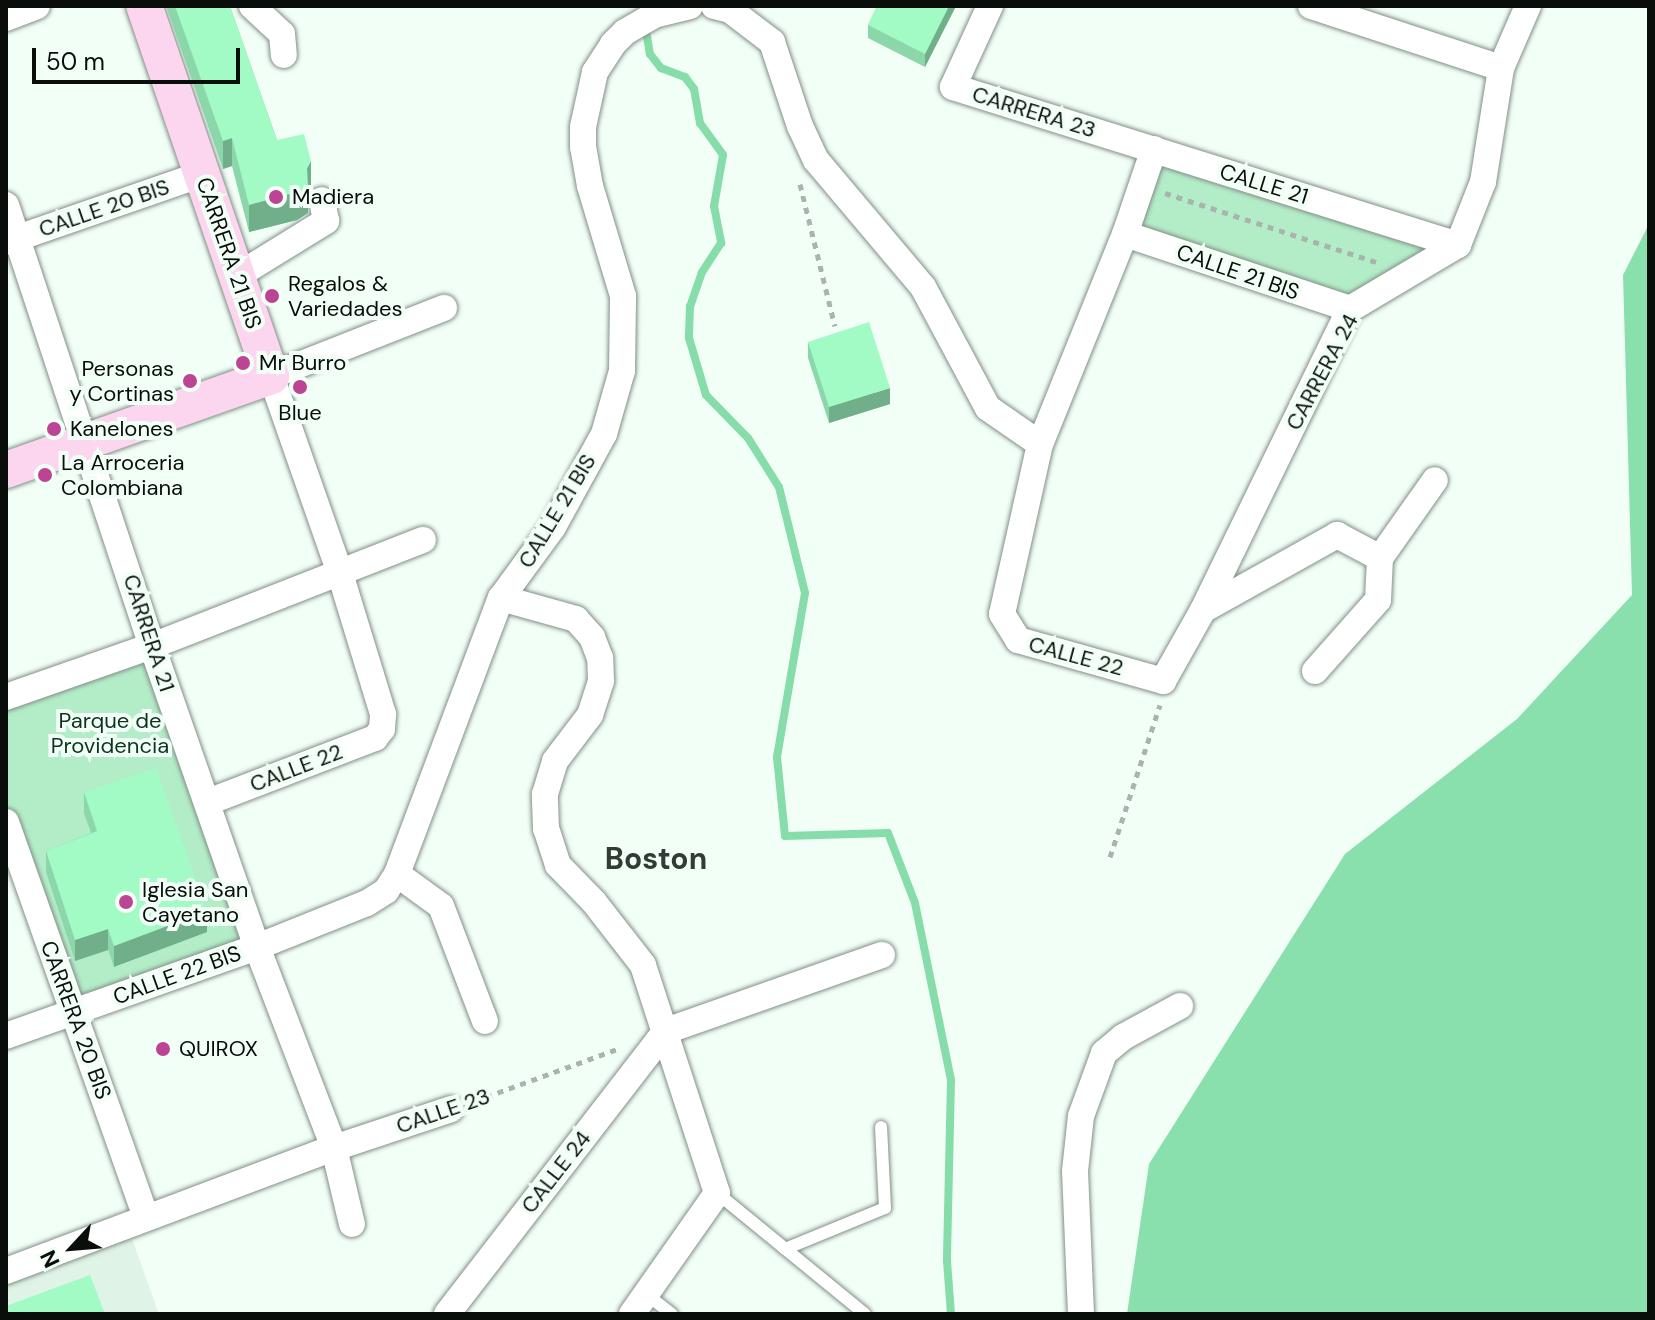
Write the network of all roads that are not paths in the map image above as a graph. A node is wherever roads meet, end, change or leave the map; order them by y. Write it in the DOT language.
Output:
graph roads {
  1 [pos="37,6"];
  2 [pos="144,6"];
  3 [pos="252,6"];
  4 [pos="690,6"];
  5 [pos="714,6"];
  6 [pos="990,6"];
  7 [pos="1311,6"];
  8 [pos="1528,6"];
  9 [pos="6,18"];
  10 [pos="284,55"];
  11 [pos="1501,68"];
  12 [pos="1154,149"];
  13 [pos="202,174"];
  14 [pos="322,200"];
  15 [pos="6,205"];
  16 [pos="1125,234"];
  17 [pos="12,240"];
  18 [pos="1458,245"];
  19 [pos="237,276"];
  20 [pos="444,308"];
  21 [pos="1350,309"];
  22 [pos="271,376"];
  23 [pos="87,442"];
  24 [pos="1040,444"];
  25 [pos="6,470"];
  26 [pos="1435,480"];
  27 [pos="423,540"];
  28 [pos="1380,558"];
  29 [pos="340,573"];
  30 [pos="501,598"];
  31 [pos="1203,610"];
  32 [pos="152,646"];
  33 [pos="1315,671"];
  34 [pos="1163,681"];
  35 [pos="6,697"];
  36 [pos="382,729"];
  37 [pos="208,802"];
  38 [pos="6,822"];
  39 [pos="13,866"];
  40 [pos="397,874"];
  41 [pos="257,947"];
  42 [pos="882,955"];
  43 [pos="1180,1006"];
  44 [pos="72,1013"];
  45 [pos="485,1021"];
  46 [pos="666,1031"];
  47 [pos="6,1036"];
  48 [pos="451,1109"];
  49 [pos="881,1127"];
  50 [pos="334,1148"];
  51 [pos="717,1193"];
  52 [pos="146,1217"];
  53 [pos="352,1224"];
  54 [pos="785,1249"];
  55 [pos="6,1271"];
  56 [pos="639,1304"];
  57 [pos="447,1314"];
  58 [pos="672,1314"];
  59 [pos="865,1314"];
  60 [pos="1081,1314"];
  1 -- 9 [label="street"];
  2 -- 13 [label="main road, CARRERA 21 BIS"];
  3 -- 10 [label="street"];
  4 -- 30 [label="street, CALLE 21 BIS"];
  5 -- 24 [label="street"];
  6 -- 12 [label="street, CARRERA 23"];
  7 -- 11 [label="street"];
  8 -- 11 [label="street"];
  11 -- 18 [label="street"];
  12 -- 16 [label="street"];
  12 -- 18 [label="street, CALLE 21"];
  13 -- 17 [label="street, CALLE 20 BIS"];
  13 -- 19 [label="main road, CARRERA 21 BIS"];
  14 -- 19 [label="street"];
  15 -- 17 [label="street, CARRERA 21"];
  16 -- 21 [label="street, CALLE 21 BIS"];
  16 -- 24 [label="street"];
  17 -- 23 [label="street, CARRERA 21"];
  18 -- 21 [label="street, CARRERA 24"];
  19 -- 22 [label="main road, CARRERA 21 BIS"];
  20 -- 22 [label="street"];
  21 -- 31 [label="street, CARRERA 24"];
  22 -- 23 [label="main road"];
  22 -- 29 [label="street, CARRERA 21 BIS"];
  23 -- 25 [label="main road"];
  23 -- 32 [label="street, CARRERA 21"];
  24 -- 34 [label="street, CALLE 22"];
  26 -- 28 [label="street"];
  27 -- 29 [label="street"];
  28 -- 31 [label="street"];
  28 -- 33 [label="street"];
  29 -- 32 [label="street"];
  29 -- 36 [label="street, CARRERA 21 BIS"];
  30 -- 40 [label="street, CALLE 21 BIS"];
  30 -- 46 [label="street"];
  31 -- 34 [label="street, CARRERA 24"];
  32 -- 35 [label="street"];
  32 -- 37 [label="street, CARRERA 21"];
  36 -- 37 [label="street, CALLE 22"];
  37 -- 41 [label="street, CARRERA 21"];
  38 -- 39 [label="street, CARRERA 20 BIS"];
  39 -- 44 [label="street, CARRERA 20 BIS"];
  40 -- 41 [label="street, CALLE 22 BIS"];
  40 -- 45 [label="street"];
  41 -- 44 [label="street, CALLE 22 BIS"];
  41 -- 50 [label="street, CARRERA 21"];
  42 -- 46 [label="street"];
  43 -- 60 [label="street"];
  44 -- 47 [label="street, CALLE 22 BIS"];
  44 -- 52 [label="street, CARRERA 20 BIS"];
  46 -- 51 [label="street"];
  46 -- 57 [label="street, CALLE 24"];
  48 -- 50 [label="street, CALLE 23"];
  49 -- 54 [label="lane"];
  50 -- 52 [label="street, CALLE 23"];
  50 -- 53 [label="street, CARRERA 21"];
  51 -- 54 [label="lane"];
  51 -- 56 [label="street"];
  52 -- 55 [label="street, CALLE 23"];
  54 -- 59 [label="lane"];
  56 -- 58 [label="lane"];
}
